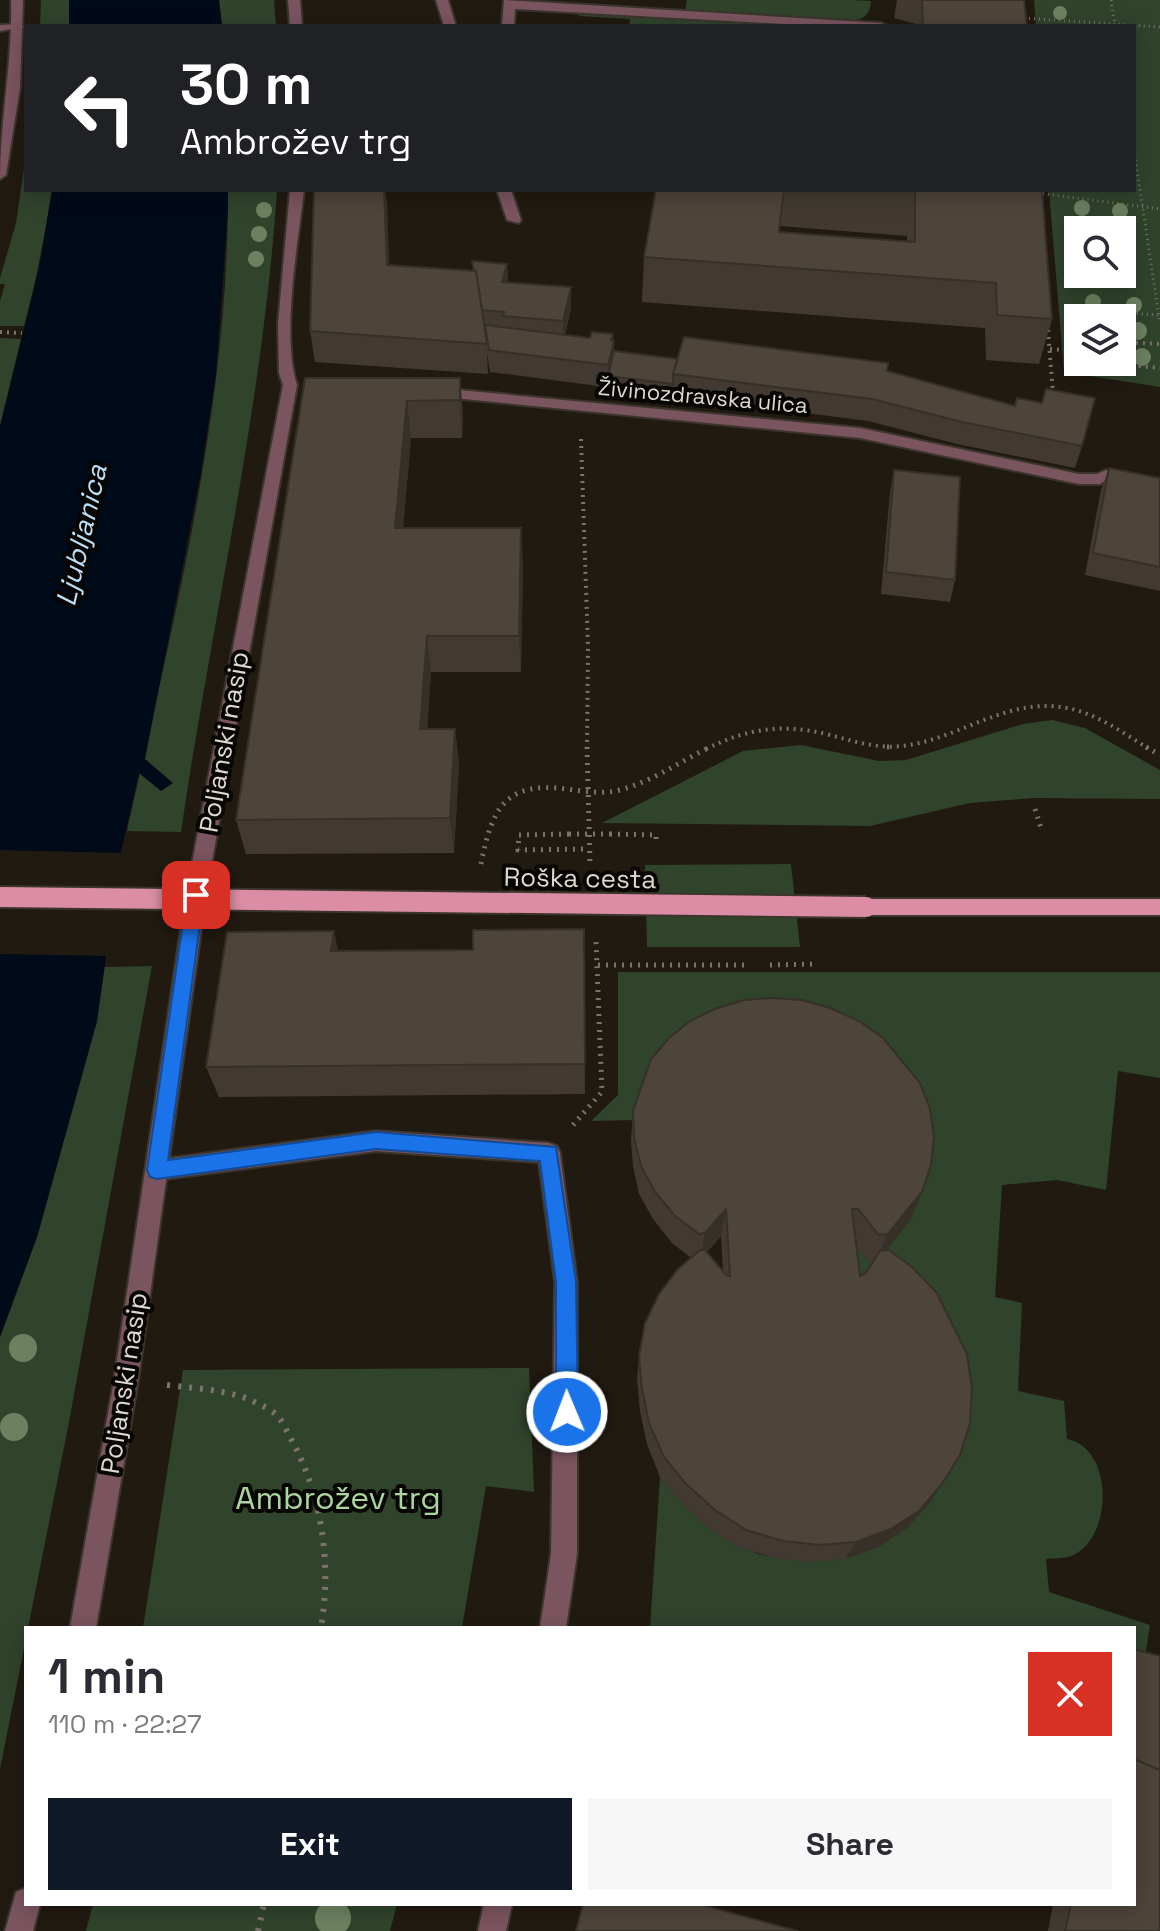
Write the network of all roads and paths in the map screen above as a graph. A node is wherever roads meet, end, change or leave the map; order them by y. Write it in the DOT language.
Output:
graph roads {
  1 [pos="17,0"];
  2 [pos="294,0"];
  3 [pos="442,0"];
  4 [pos="1111,0"];
  5 [pos="510,2"];
  6 [pos="1023,9"];
  7 [pos="1024,18"];
  8 [pos="296,24"];
  9 [pos="449,24"];
  10 [pos="508,24"];
  11 [pos="850,24"];
  12 [pos="1025,24"];
  13 [pos="1102,24"];
  14 [pos="1115,24"];
  15 [pos="1136,26"];
  16 [pos="18,27"];
  17 [pos="1160,27"];
  18 [pos="0,28"];
  19 [pos="1136,163"];
  20 [pos="0,175"];
  21 [pos="297,192"];
  22 [pos="505,192"];
  23 [pos="1038,192"];
  24 [pos="1143,207"];
  25 [pos="1160,209"];
  26 [pos="514,220"];
  27 [pos="1136,313"];
  28 [pos="1159,315"];
  29 [pos="1048,318"];
  30 [pos="1160,323"];
  31 [pos="0,332"];
  32 [pos="22,333"];
  33 [pos="1136,343"];
  34 [pos="1160,344"];
  35 [pos="1050,349"];
  36 [pos="1064,350"];
  37 [pos="1136,366"];
  38 [pos="1160,368"];
  39 [pos="424,392"];
  40 [pos="1053,394"];
  41 [pos="579,408"];
  42 [pos="1106,475"];
  43 [pos="1160,755"];
  44 [pos="587,791"];
  45 [pos="1035,809"];
  46 [pos="1041,828"];
  47 [pos="656,841"];
  48 [pos="589,849"];
  49 [pos="590,865"];
  50 [pos="480,872"];
  51 [pos="0,897"];
  52 [pos="1160,907"];
  53 [pos="596,938"];
  54 [pos="816,964"];
  55 [pos="598,965"];
  56 [pos="749,965"];
  57 [pos="770,965"];
  58 [pos="549,1153"];
  59 [pos="157,1170"];
  60 [pos="126,1380"];
  61 [pos="83,1626"];
  62 [pos="321,1626"];
  63 [pos="553,1626"];
  64 [pos="25,1906"];
  65 [pos="264,1906"];
  66 [pos="498,1906"];
  67 [pos="19,1931"];
  68 [pos="258,1931"];
  69 [pos="492,1931"];
  1 -- 16 [label="street"];
  2 -- 8 [label="street"];
  3 -- 9 [label="street"];
  4 -- 14 [label="path"];
  5 -- 10 [label="street"];
  5 -- 11 [label="street"];
  6 -- 7 [label="path"];
  7 -- 12 [label="path"];
  7 -- 13 [label="path"];
  15 -- 17 [label="path"];
  16 -- 18 [label="street"];
  16 -- 20 [label="street"];
  19 -- 24 [label="path"];
  21 -- 59 [label="street, Poljanski nasip"];
  22 -- 26 [label="street"];
  23 -- 24 [label="path"];
  24 -- 25 [label="path"];
  24 -- 28 [label="path"];
  27 -- 28 [label="path"];
  28 -- 30 [label="path"];
  29 -- 35 [label="path"];
  31 -- 32 [label="path"];
  33 -- 34 [label="path"];
  35 -- 36 [label="path"];
  35 -- 40 [label="path"];
  37 -- 38 [label="path"];
  39 -- 41 [label="street, Živinozdravska ulica"];
  41 -- 42 [label="street, Živinozdravska ulica"];
  41 -- 44 [label="path"];
  43 -- 44 [label="path"];
  44 -- 48 [label="path"];
  44 -- 50 [label="path"];
  45 -- 46 [label="path"];
  47 -- 48 [label="path, bridge"];
  48 -- 49 [label="path"];
  51 -- 52 [label="main road, Roška cesta, bridge"];
  53 -- 55 [label="path"];
  54 -- 57 [label="path"];
  55 -- 56 [label="path"];
  55 -- 58 [label="path"];
  58 -- 59 [label="street"];
  58 -- 63 [label="street"];
  59 -- 60 [label="street, Poljanski nasip"];
  60 -- 61 [label="street, Poljanski nasip"];
  60 -- 62 [label="path"];
  64 -- 67 [label="street"];
  65 -- 68 [label="path"];
  66 -- 69 [label="street"];
}
